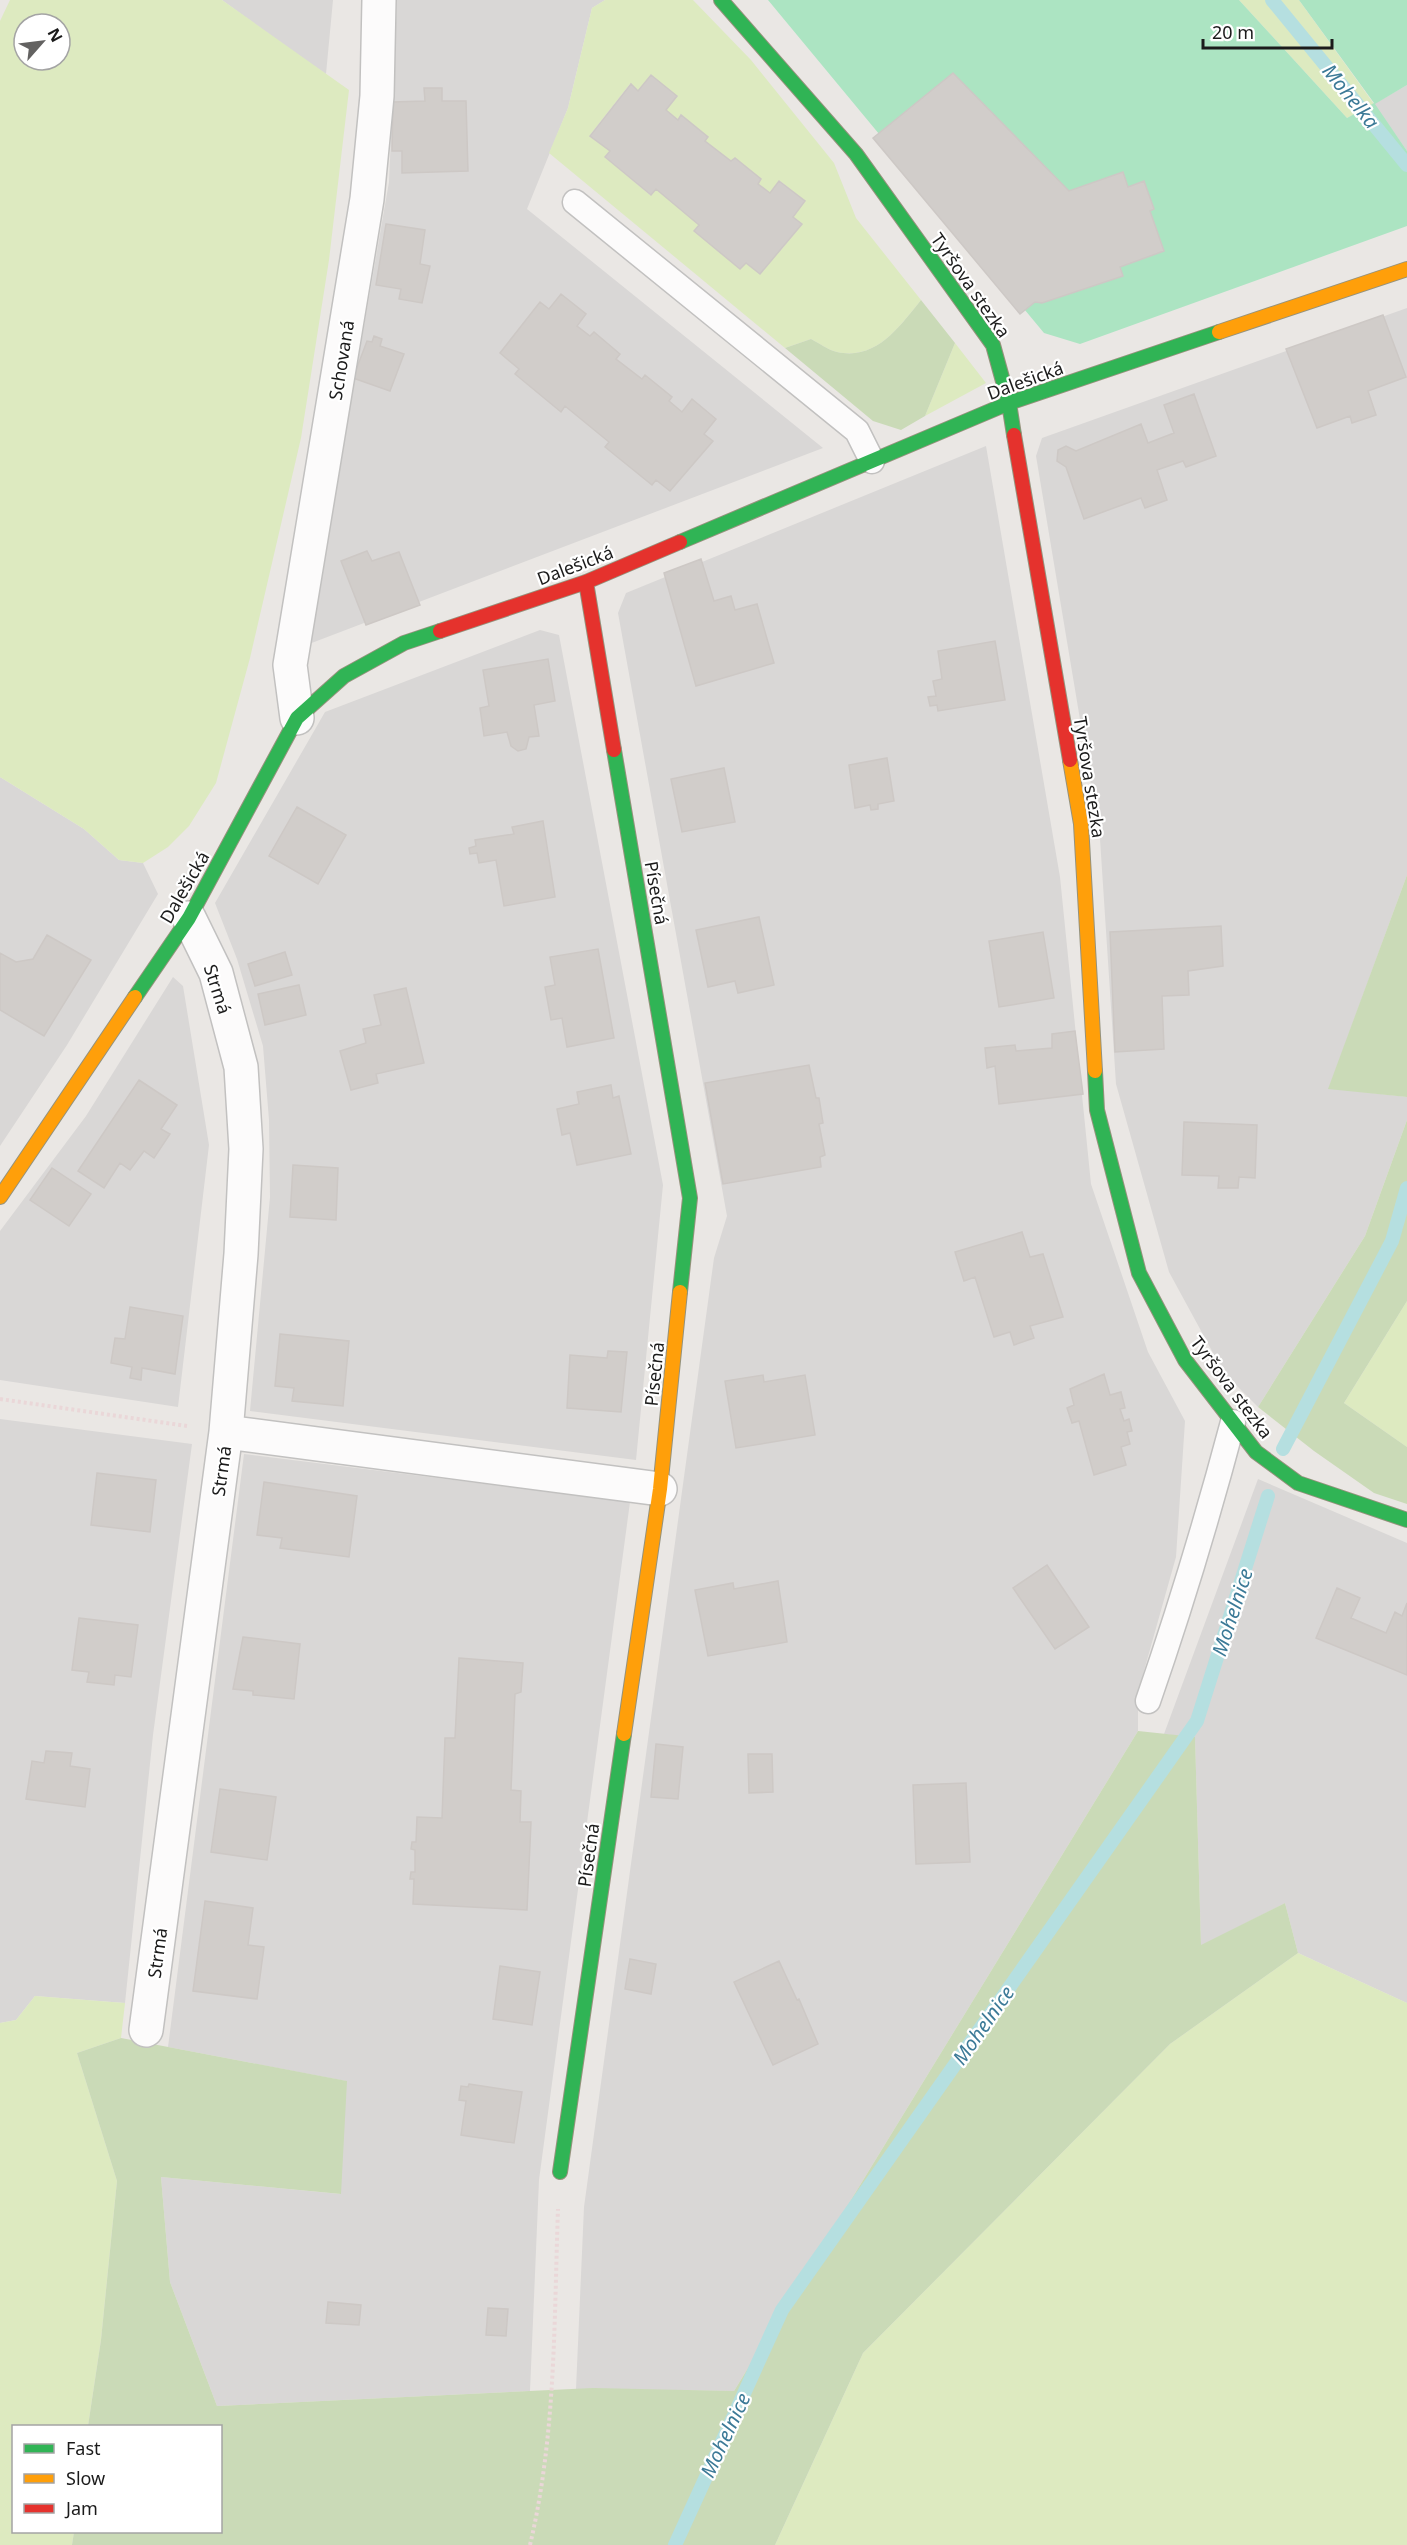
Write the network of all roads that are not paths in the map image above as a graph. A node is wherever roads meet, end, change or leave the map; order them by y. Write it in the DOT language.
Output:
graph roads {
  1 [pos="379,0"];
  2 [pos="721,0"];
  3 [pos="575,202"];
  4 [pos="1407,269"];
  5 [pos="1009,404"];
  6 [pos="872,461"];
  7 [pos="586,582"];
  8 [pos="297,718"];
  9 [pos="189,918"];
  10 [pos="0,1197"];
  11 [pos="1233,1422"];
  12 [pos="226,1432"];
  13 [pos="660,1489"];
  14 [pos="1407,1520"];
  15 [pos="1148,1701"];
  16 [pos="146,2030"];
  17 [pos="560,2172"];
  1 -- 8 [label="street, Schovaná"];
  2 -- 5 [label="street, Tyršova stezka"];
  3 -- 6 [label="lane"];
  4 -- 5 [label="street, Dalešická"];
  5 -- 6 [label="street, Dalešická"];
  5 -- 11 [label="street, Tyršova stezka"];
  6 -- 7 [label="street, Dalešická"];
  7 -- 8 [label="street, Dalešická"];
  7 -- 13 [label="street, Písečná"];
  8 -- 9 [label="street, Dalešická"];
  9 -- 10 [label="street, Dalešická"];
  9 -- 12 [label="street, Strmá"];
  11 -- 14 [label="street, Tyršova stezka"];
  11 -- 15 [label="lane"];
  12 -- 13 [label="street"];
  12 -- 16 [label="street, Strmá"];
  13 -- 17 [label="street, Písečná"];
}
